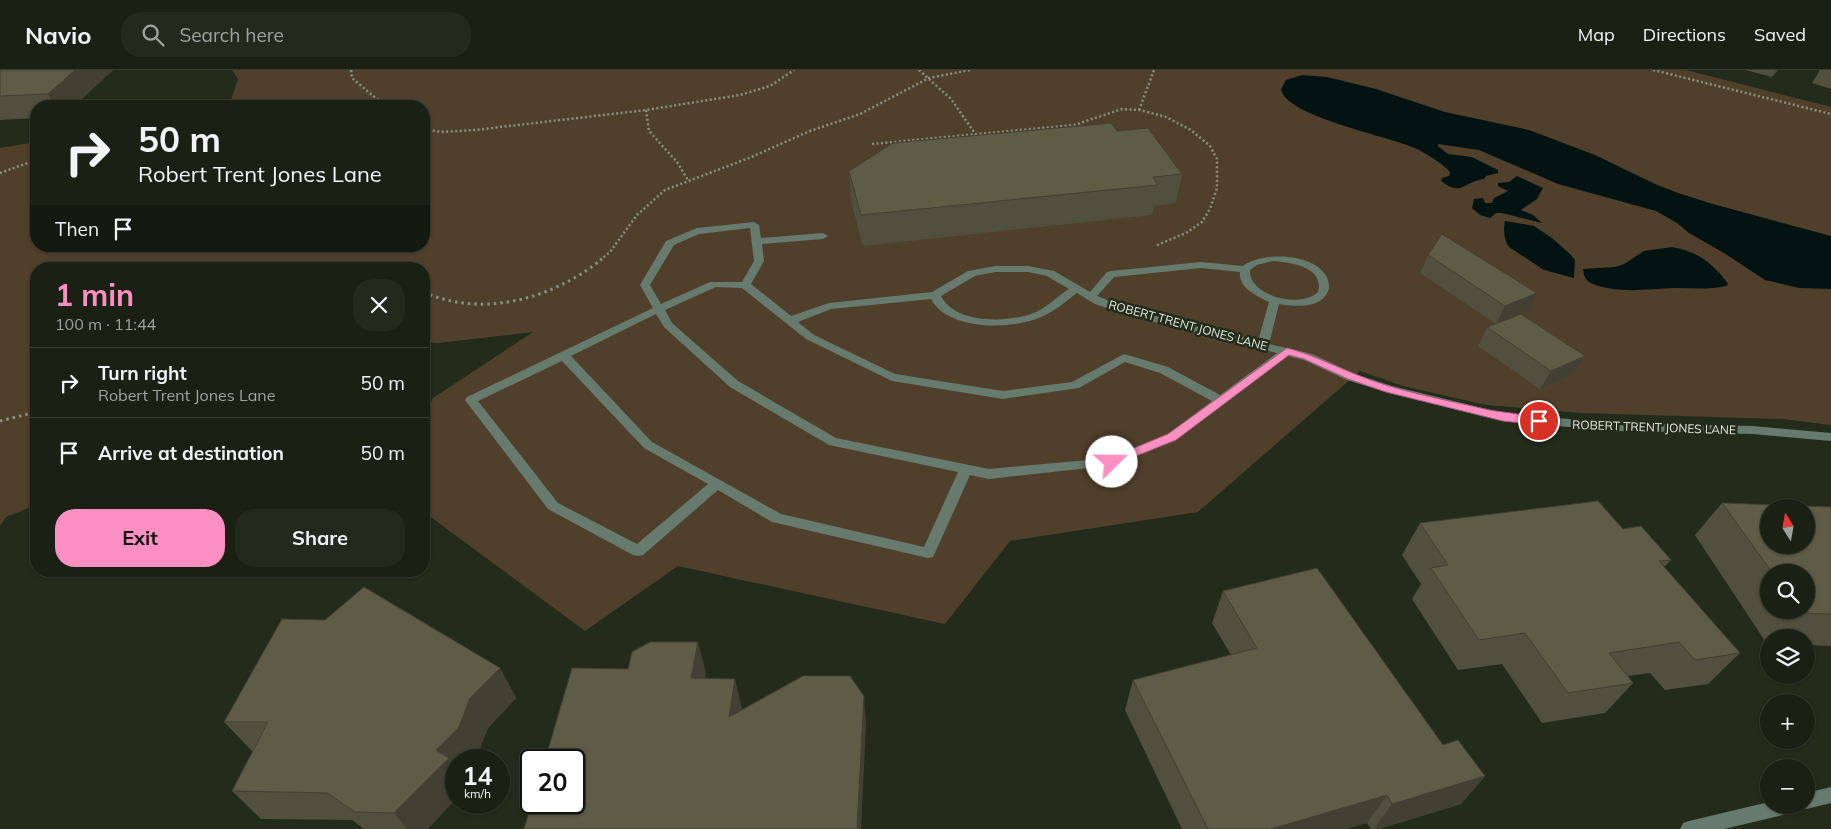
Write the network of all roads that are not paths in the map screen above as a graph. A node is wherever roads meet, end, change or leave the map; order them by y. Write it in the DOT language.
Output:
graph roads {
  1 [pos="823,236"];
  2 [pos="756,241"];
  3 [pos="1245,269"];
  4 [pos="745,285"];
  5 [pos="1077,288"];
  6 [pos="935,295"];
  7 [pos="1091,297"];
  8 [pos="1275,301"];
  9 [pos="658,309"];
  10 [pos="789,321"];
  11 [pos="1262,345"];
  12 [pos="1287,351"];
  13 [pos="563,355"];
  14 [pos="1221,401"];
  15 [pos="1831,437"];
  16 [pos="966,469"];
  17 [pos="717,483"];
  18 [pos="1831,796"];
  19 [pos="1815,799"];
  20 [pos="1760,812"];
  21 [pos="1689,829"];
  1 -- 2 [label="street"];
  2 -- 4 [label="street"];
  2 -- 9 [label="street"];
  3 -- 7 [label="street"];
  3 -- 8 [label="street"];
  3 -- 8 [label="street"];
  4 -- 9 [label="street"];
  4 -- 10 [label="street"];
  5 -- 6 [label="street, ROBERT TRENT JONES LANE"];
  5 -- 6 [label="street"];
  5 -- 7 [label="street, ROBERT TRENT JONES LANE"];
  6 -- 10 [label="street"];
  7 -- 11 [label="street, ROBERT TRENT JONES LANE"];
  8 -- 11 [label="street"];
  9 -- 13 [label="street"];
  9 -- 16 [label="street"];
  10 -- 14 [label="street"];
  11 -- 12 [label="street, ROBERT TRENT JONES LANE"];
  12 -- 14 [label="street"];
  12 -- 15 [label="street, ROBERT TRENT JONES LANE"];
  13 -- 17 [label="street"];
  13 -- 17 [label="street"];
  14 -- 16 [label="street"];
  16 -- 17 [label="street"];
  18 -- 19 [label="street"];
  20 -- 21 [label="street"];
}
